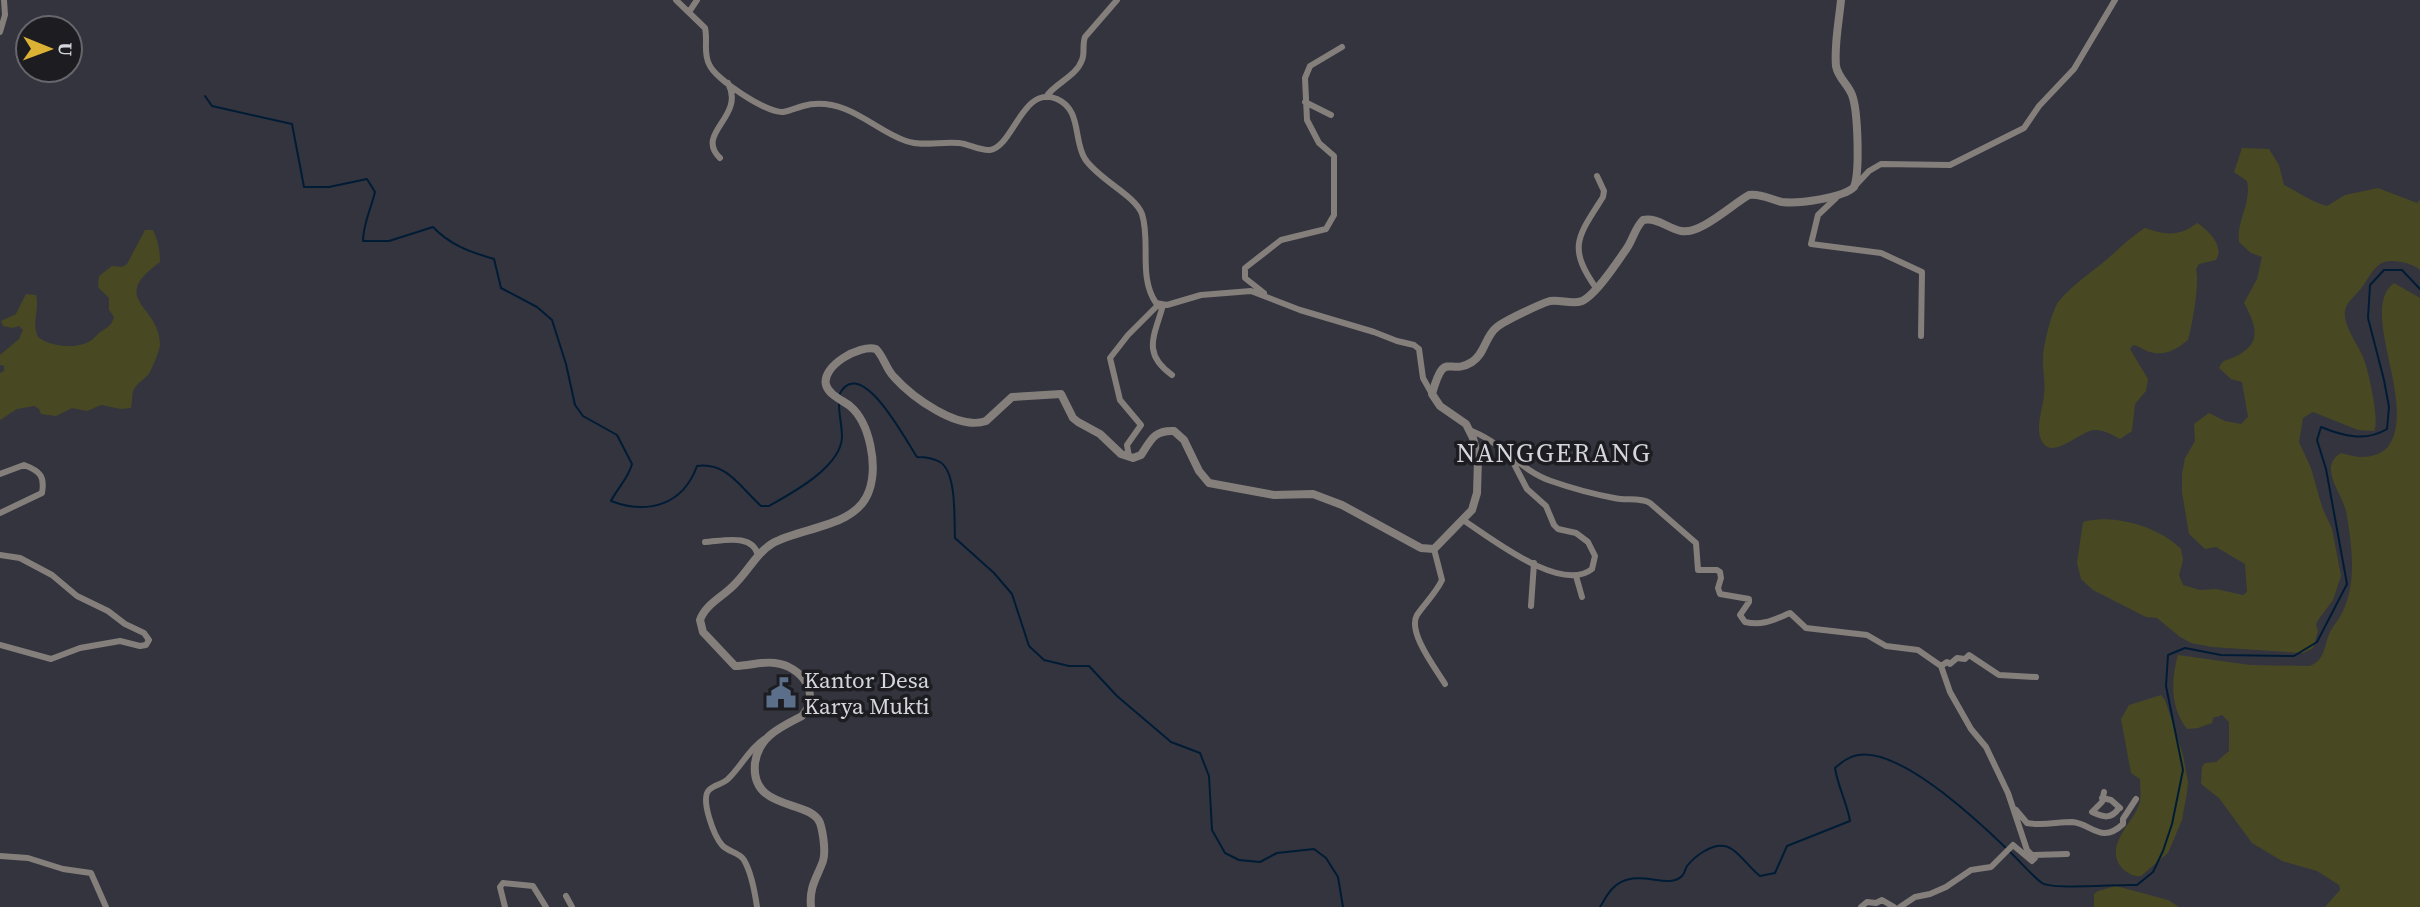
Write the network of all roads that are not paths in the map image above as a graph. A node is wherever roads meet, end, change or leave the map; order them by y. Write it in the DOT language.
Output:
graph roads {
  1 [pos="4,0"];
  2 [pos="676,0"];
  3 [pos="697,0"];
  4 [pos="1117,0"];
  5 [pos="1841,0"];
  6 [pos="2115,0"];
  7 [pos="689,12"];
  8 [pos="0,32"];
  9 [pos="1342,47"];
  10 [pos="727,82"];
  11 [pos="1046,97"];
  12 [pos="1305,102"];
  13 [pos="1331,115"];
  14 [pos="720,158"];
  15 [pos="1597,176"];
  16 [pos="1854,187"];
  17 [pos="1840,195"];
  18 [pos="1596,288"];
  19 [pos="1271,298"];
  20 [pos="1161,305"];
  21 [pos="1921,336"];
  22 [pos="1172,375"];
  23 [pos="1432,394"];
  24 [pos="1469,430"];
  25 [pos="1129,457"];
  26 [pos="1510,457"];
  27 [pos="0,474"];
  28 [pos="0,513"];
  29 [pos="1463,520"];
  30 [pos="705,542"];
  31 [pos="1434,549"];
  32 [pos="0,555"];
  33 [pos="758,555"];
  34 [pos="1534,563"];
  35 [pos="1576,576"];
  36 [pos="1582,597"];
  37 [pos="1531,606"];
  38 [pos="0,645"];
  39 [pos="1941,666"];
  40 [pos="2036,677"];
  41 [pos="1445,684"];
  42 [pos="764,739"];
  43 [pos="2136,799"];
  44 [pos="2119,808"];
  45 [pos="2015,809"];
  46 [pos="2127,813"];
  47 [pos="2096,814"];
  48 [pos="2082,824"];
  49 [pos="2067,854"];
  50 [pos="2034,855"];
  51 [pos="0,856"];
  52 [pos="566,896"];
  53 [pos="106,907"];
  54 [pos="505,907"];
  55 [pos="546,907"];
  56 [pos="572,907"];
  57 [pos="757,907"];
  58 [pos="811,907"];
  59 [pos="1861,907"];
  60 [pos="1894,907"];
  61 [pos="1900,907"];
  1 -- 8 [label="street"];
  2 -- 7 [label="street"];
  3 -- 7 [label="street"];
  4 -- 11 [label="street"];
  5 -- 16 [label="street"];
  6 -- 16 [label="street"];
  7 -- 10 [label="street"];
  9 -- 12 [label="street"];
  10 -- 11 [label="street"];
  10 -- 14 [label="street"];
  11 -- 20 [label="street"];
  12 -- 13 [label="street"];
  12 -- 19 [label="street"];
  15 -- 18 [label="street"];
  16 -- 17 [label="street"];
  17 -- 18 [label="street"];
  17 -- 21 [label="street"];
  18 -- 23 [label="street"];
  19 -- 20 [label="street"];
  19 -- 23 [label="street"];
  20 -- 22 [label="street"];
  20 -- 25 [label="street"];
  23 -- 24 [label="street"];
  24 -- 26 [label="street"];
  24 -- 29 [label="street"];
  25 -- 31 [label="street"];
  25 -- 33 [label="street"];
  26 -- 35 [label="street"];
  26 -- 39 [label="street"];
  27 -- 28 [label="street"];
  29 -- 31 [label="street"];
  29 -- 34 [label="street"];
  30 -- 33 [label="street"];
  31 -- 41 [label="street"];
  32 -- 38 [label="street"];
  33 -- 42 [label="street"];
  34 -- 35 [label="street"];
  34 -- 37 [label="street"];
  35 -- 36 [label="street"];
  39 -- 40 [label="street"];
  39 -- 45 [label="street"];
  42 -- 57 [label="street"];
  42 -- 58 [label="street"];
  43 -- 46 [label="street"];
  44 -- 46 [label="street"];
  44 -- 47 [label="street"];
  44 -- 47 [label="street"];
  45 -- 48 [label="street"];
  45 -- 50 [label="street"];
  46 -- 48 [label="street"];
  47 -- 48 [label="street"];
  49 -- 50 [label="street"];
  50 -- 61 [label="street"];
  51 -- 53 [label="street"];
  52 -- 56 [label="street"];
  54 -- 55 [label="street"];
  59 -- 60 [label="street"];
}
